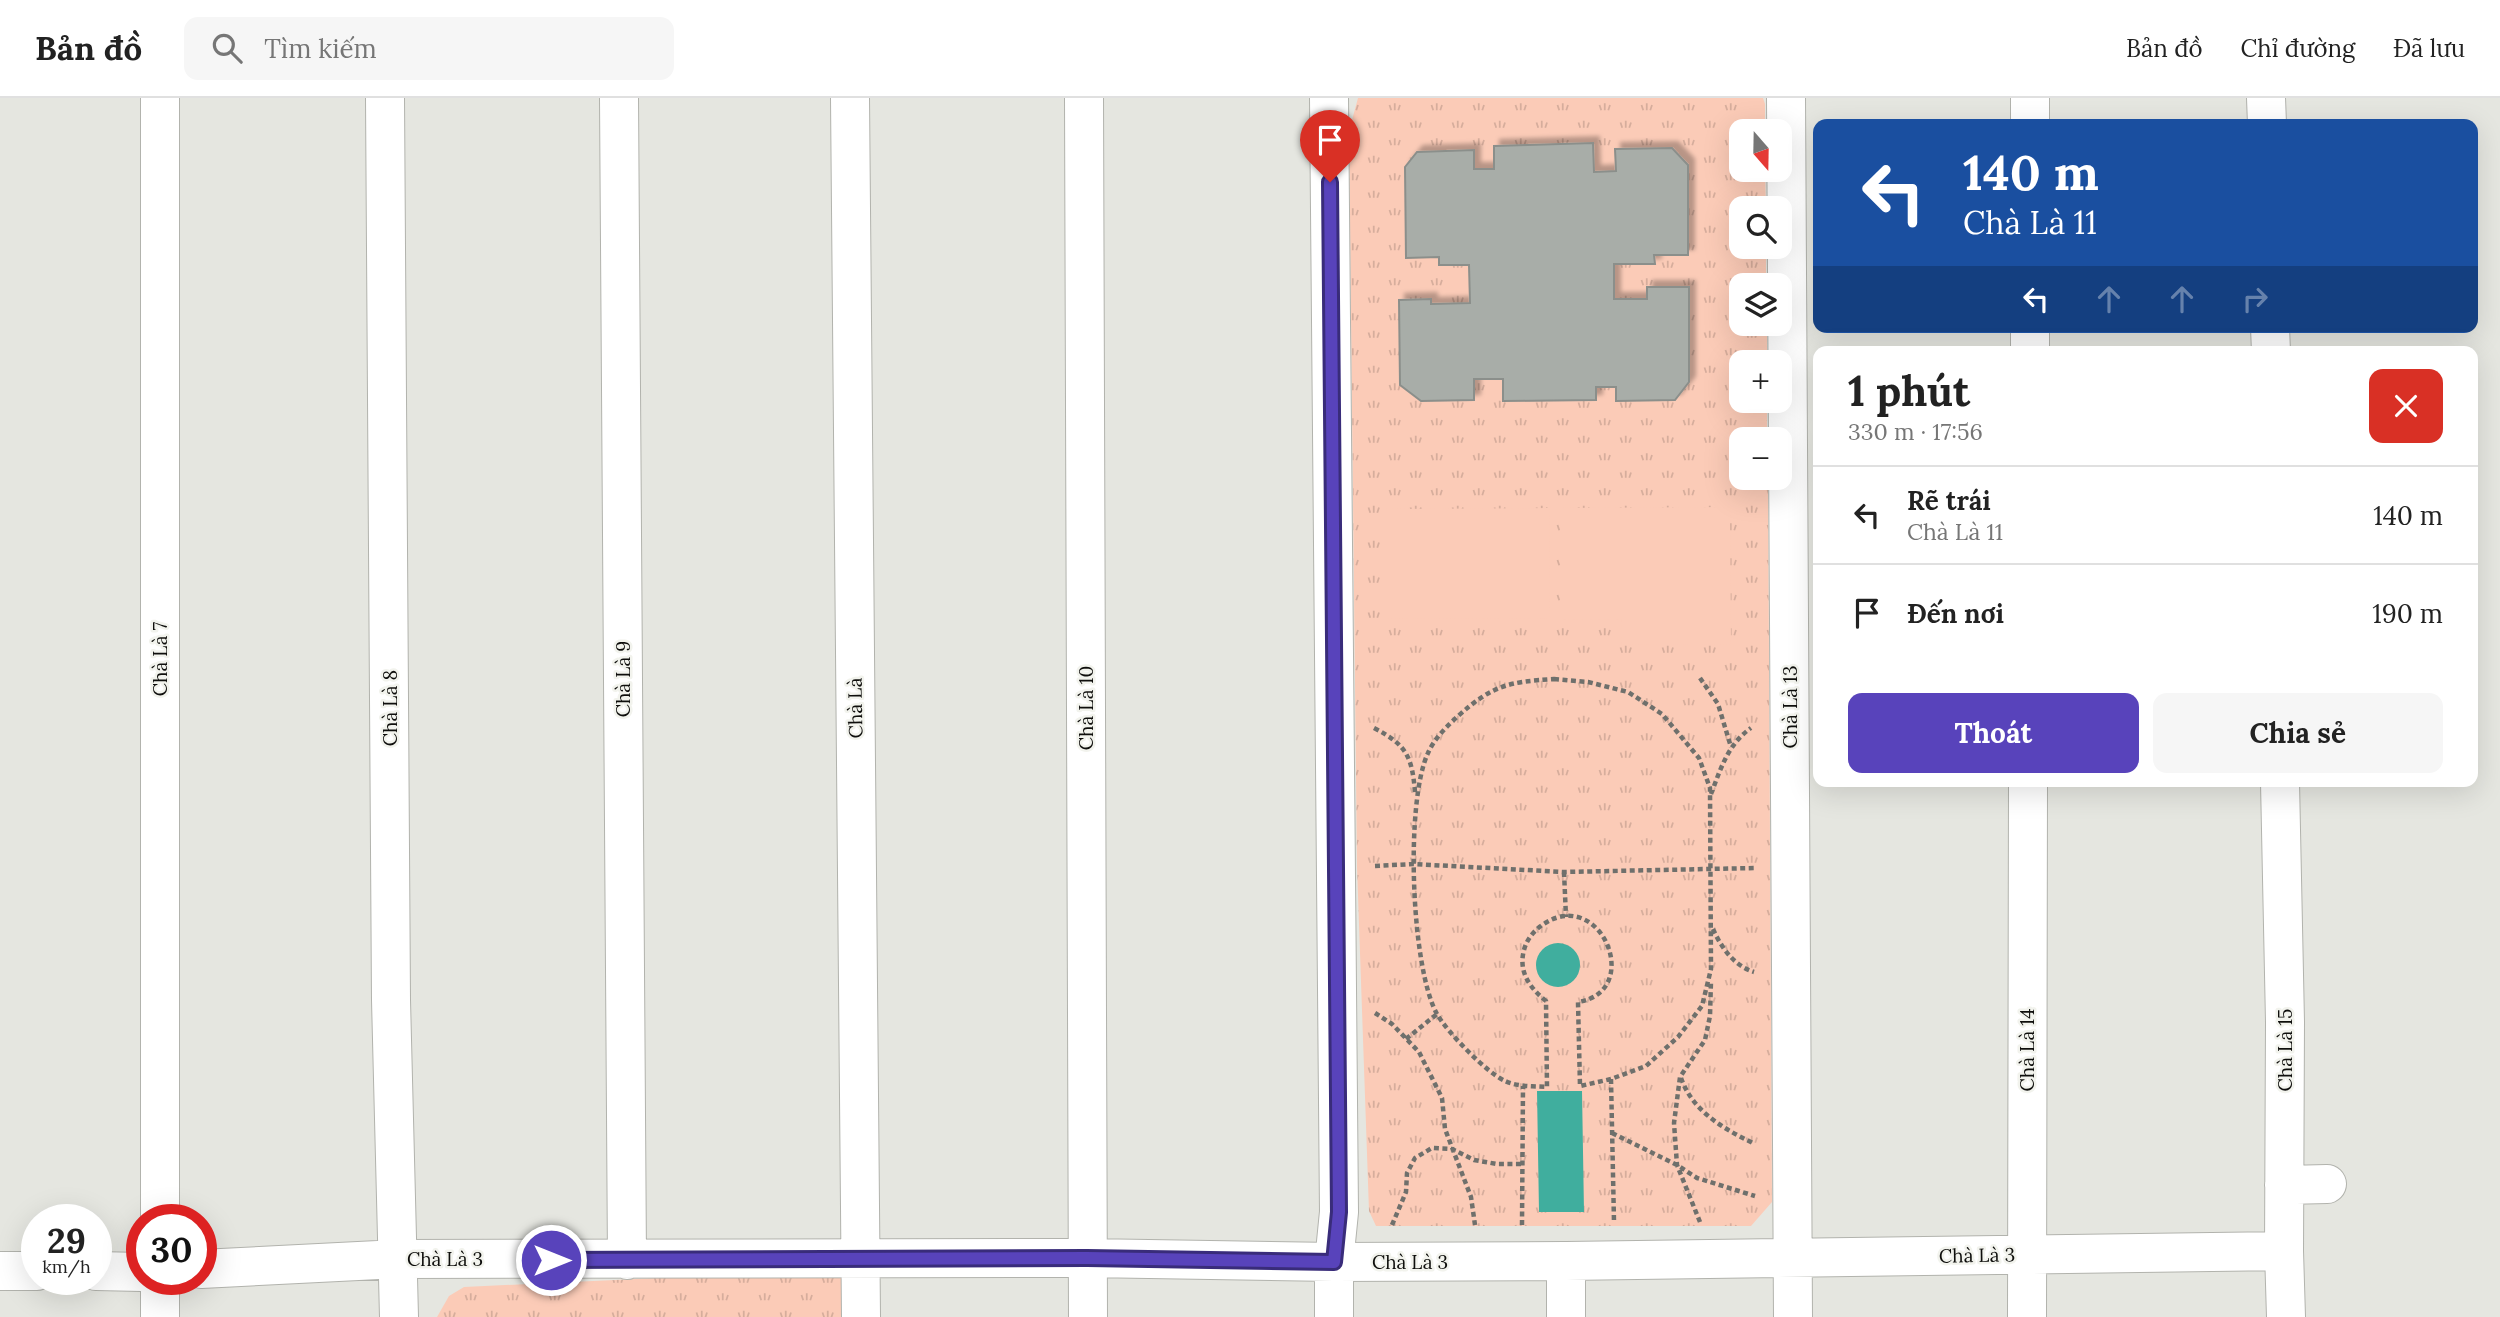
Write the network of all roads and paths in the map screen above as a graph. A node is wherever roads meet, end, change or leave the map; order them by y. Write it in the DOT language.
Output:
graph roads {
  1 [pos="160,98"];
  2 [pos="385,98"];
  3 [pos="620,98"];
  4 [pos="850,98"];
  5 [pos="1084,98"];
  6 [pos="1329,98"];
  7 [pos="1786,98"];
  8 [pos="2030,98"];
  9 [pos="2266,98"];
  10 [pos="2030,119"];
  11 [pos="2267,119"];
  12 [pos="1700,678"];
  13 [pos="1759,723"];
  14 [pos="1370,727"];
  15 [pos="1731,748"];
  16 [pos="2028,787"];
  17 [pos="2280,787"];
  18 [pos="1416,797"];
  19 [pos="1710,798"];
  20 [pos="1413,864"];
  21 [pos="1368,866"];
  22 [pos="1758,868"];
  23 [pos="1711,869"];
  24 [pos="1564,872"];
  25 [pos="1566,917"];
  26 [pos="1711,925"];
  27 [pos="1711,969"];
  28 [pos="1759,973"];
  29 [pos="1366,1006"];
  30 [pos="1437,1014"];
  31 [pos="1406,1039"];
  32 [pos="1680,1077"];
  33 [pos="1611,1079"];
  34 [pos="1523,1086"];
  35 [pos="1612,1133"];
  36 [pos="1762,1147"];
  37 [pos="1452,1149"];
  38 [pos="1523,1164"];
  39 [pos="1677,1165"];
  40 [pos="2327,1184"];
  41 [pos="2284,1185"];
  42 [pos="1762,1198"];
  43 [pos="160,1204"];
  44 [pos="1392,1226"];
  45 [pos="1475,1226"];
  46 [pos="1522,1226"];
  47 [pos="1614,1226"];
  48 [pos="1701,1226"];
  49 [pos="2284,1251"];
  50 [pos="2026,1254"];
  51 [pos="1087,1258"];
  52 [pos="398,1259"];
  53 [pos="860,1259"];
  54 [pos="1793,1259"];
  55 [pos="627,1260"];
  56 [pos="1566,1261"];
  57 [pos="1334,1262"];
  58 [pos="217,1268"];
  59 [pos="0,1271"];
  60 [pos="21,1271"];
  61 [pos="160,1295"];
  62 [pos="160,1317"];
  63 [pos="399,1317"];
  64 [pos="861,1317"];
  65 [pos="1088,1317"];
  66 [pos="1334,1317"];
  67 [pos="1566,1317"];
  68 [pos="1793,1317"];
  69 [pos="2027,1317"];
  70 [pos="2286,1317"];
  1 -- 43 [label="street, Chà Là 7"];
  2 -- 52 [label="street, Chà Là 8"];
  3 -- 55 [label="street, Chà Là 9"];
  4 -- 53 [label="street, Chà Là"];
  5 -- 51 [label="street, Chà Là 10"];
  6 -- 57 [label="street"];
  7 -- 54 [label="street, Chà Là 13"];
  8 -- 10 [label="street"];
  9 -- 11 [label="street"];
  12 -- 15 [label="path"];
  13 -- 15 [label="path"];
  14 -- 18 [label="path"];
  15 -- 19 [label="path"];
  16 -- 50 [label="street, Chà Là 14"];
  17 -- 41 [label="street, Chà Là 15"];
  18 -- 19 [label="path"];
  18 -- 20 [label="path"];
  19 -- 23 [label="path"];
  20 -- 21 [label="path"];
  20 -- 24 [label="path"];
  20 -- 30 [label="path"];
  22 -- 23 [label="path"];
  23 -- 24 [label="path"];
  23 -- 26 [label="path"];
  24 -- 25 [label="path"];
  25 -- 33 [label="path"];
  25 -- 34 [label="path"];
  26 -- 27 [label="path"];
  26 -- 28 [label="path"];
  27 -- 32 [label="path"];
  27 -- 33 [label="path"];
  29 -- 31 [label="path"];
  30 -- 31 [label="path"];
  30 -- 34 [label="path"];
  31 -- 37 [label="path"];
  32 -- 36 [label="path"];
  32 -- 39 [label="path"];
  33 -- 35 [label="path"];
  34 -- 38 [label="path"];
  35 -- 39 [label="path"];
  35 -- 47 [label="path"];
  37 -- 38 [label="path"];
  37 -- 44 [label="path"];
  37 -- 45 [label="path"];
  38 -- 46 [label="path"];
  39 -- 42 [label="path"];
  39 -- 48 [label="path"];
  40 -- 41 [label="street"];
  41 -- 49 [label="street, Chà Là 15"];
  49 -- 50 [label="street, Chà Là 3"];
  49 -- 70 [label="street, Chà Là 15"];
  50 -- 54 [label="street, Chà Là 3"];
  50 -- 69 [label="street, Chà Là 14"];
  51 -- 53 [label="street, Chà Là 3"];
  51 -- 57 [label="street, Chà Là 3"];
  51 -- 65 [label="street, Chà Là 10"];
  52 -- 55 [label="street, Chà Là 3"];
  52 -- 58 [label="street, Chà Là 3"];
  52 -- 63 [label="street, Chà Là 8"];
  53 -- 55 [label="street, Chà Là 3"];
  53 -- 64 [label="street, Chà Là"];
  54 -- 56 [label="street, Chà Là 3"];
  54 -- 68 [label="street, Chà Là 13"];
  56 -- 57 [label="street, Chà Là 3"];
  56 -- 67 [label="street"];
  57 -- 66 [label="street"];
  59 -- 60 [label="street"];
  61 -- 62 [label="street"];
}
